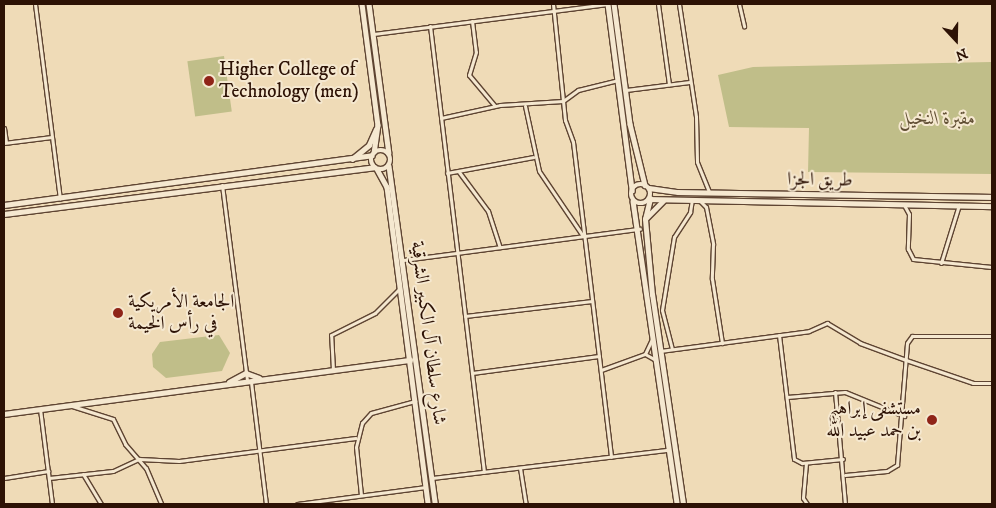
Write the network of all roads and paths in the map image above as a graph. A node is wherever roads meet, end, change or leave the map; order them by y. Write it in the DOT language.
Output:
graph roads {
  1 [pos="35,4"];
  2 [pos="362,4"];
  3 [pos="369,4"];
  4 [pos="553,4"];
  5 [pos="607,4"];
  6 [pos="614,4"];
  7 [pos="658,4"];
  8 [pos="678,4"];
  9 [pos="739,4"];
  10 [pos="554,11"];
  11 [pos="472,21"];
  12 [pos="430,26"];
  13 [pos="744,26"];
  14 [pos="373,34"];
  15 [pos="618,80"];
  16 [pos="690,82"];
  17 [pos="669,84"];
  18 [pos="626,90"];
  19 [pos="563,101"];
  20 [pos="495,106"];
  21 [pos="525,106"];
  22 [pos="441,118"];
  23 [pos="378,125"];
  24 [pos="4,128"];
  25 [pos="52,137"];
  26 [pos="5,142"];
  27 [pos="389,153"];
  28 [pos="373,154"];
  29 [pos="534,157"];
  30 [pos="350,160"];
  31 [pos="390,166"];
  32 [pos="375,168"];
  33 [pos="447,172"];
  34 [pos="459,172"];
  35 [pos="222,185"];
  36 [pos="647,186"];
  37 [pos="632,190"];
  38 [pos="709,193"];
  39 [pos="824,195"];
  40 [pos="992,197"];
  41 [pos="60,198"];
  42 [pos="650,199"];
  43 [pos="692,200"];
  44 [pos="700,200"];
  45 [pos="711,200"];
  46 [pos="633,201"];
  47 [pos="663,201"];
  48 [pos="785,202"];
  49 [pos="904,204"];
  50 [pos="4,205"];
  51 [pos="959,205"];
  52 [pos="992,206"];
  53 [pos="706,207"];
  54 [pos="6,213"];
  55 [pos="645,219"];
  56 [pos="4,220"];
  57 [pos="640,229"];
  58 [pos="584,236"];
  59 [pos="500,247"];
  60 [pos="457,253"];
  61 [pos="403,260"];
  62 [pos="941,263"];
  63 [pos="992,267"];
  64 [pos="400,288"];
  65 [pos="592,301"];
  66 [pos="465,316"];
  67 [pos="779,335"];
  68 [pos="992,336"];
  69 [pos="652,339"];
  70 [pos="722,343"];
  71 [pos="672,349"];
  72 [pos="660,351"];
  73 [pos="645,354"];
  74 [pos="598,356"];
  75 [pos="654,359"];
  76 [pos="410,360"];
  77 [pos="906,360"];
  78 [pos="332,370"];
  79 [pos="601,370"];
  80 [pos="246,373"];
  81 [pos="472,373"];
  82 [pos="271,379"];
  83 [pos="249,382"];
  84 [pos="992,383"];
  85 [pos="216,386"];
  86 [pos="834,392"];
  87 [pos="787,397"];
  88 [pos="415,401"];
  89 [pos="69,405"];
  90 [pos="40,409"];
  91 [pos="4,414"];
  92 [pos="904,416"];
  93 [pos="356,438"];
  94 [pos="666,450"];
  95 [pos="259,452"];
  96 [pos="611,457"];
  97 [pos="843,459"];
  98 [pos="139,460"];
  99 [pos="806,463"];
  100 [pos="520,468"];
  101 [pos="48,471"];
  102 [pos="484,472"];
  103 [pos="83,474"];
  104 [pos="846,476"];
  105 [pos="4,478"];
  106 [pos="49,478"];
  107 [pos="432,478"];
  108 [pos="426,487"];
  109 [pos="361,495"];
  110 [pos="311,503"];
  111 [pos="52,504"];
  112 [pos="101,504"];
  113 [pos="161,504"];
  114 [pos="266,504"];
  115 [pos="297,504"];
  116 [pos="428,504"];
  117 [pos="435,504"];
  118 [pos="526,504"];
  119 [pos="677,504"];
  120 [pos="683,504"];
  121 [pos="807,504"];
  122 [pos="845,504"];
  1 -- 25 [label="street"];
  2 -- 23 [label="main road, شارع سلطان آل الكبير الشرقية"];
  3 -- 14 [label="main road, شارع سلطان آل الكبير الشرقية"];
  4 -- 10 [label="street"];
  5 -- 10 [label="street"];
  5 -- 15 [label="main road"];
  6 -- 18 [label="main road"];
  7 -- 17 [label="street"];
  8 -- 16 [label="street"];
  9 -- 13 [label="street"];
  10 -- 11 [label="street"];
  10 -- 19 [label="street"];
  11 -- 12 [label="street"];
  11 -- 20 [label="street"];
  12 -- 14 [label="street"];
  12 -- 22 [label="street"];
  14 -- 27 [label="main road, شارع سلطان آل الكبير الشرقية"];
  15 -- 19 [label="street"];
  15 -- 37 [label="main road"];
  16 -- 17 [label="street"];
  16 -- 38 [label="street"];
  17 -- 18 [label="street"];
  18 -- 36 [label="main road"];
  19 -- 21 [label="street"];
  19 -- 58 [label="street"];
  20 -- 21 [label="street"];
  20 -- 22 [label="street"];
  21 -- 29 [label="street"];
  22 -- 33 [label="street"];
  23 -- 28 [label="main road, شارع سلطان آل الكبير الشرقية"];
  23 -- 30 [label="main road"];
  24 -- 26 [label="street"];
  25 -- 26 [label="street"];
  25 -- 41 [label="street"];
  27 -- 28 [label="main road"];
  27 -- 31 [label="main road, شارع سلطان آل الكبير الشرقية"];
  28 -- 30 [label="main road"];
  28 -- 32 [label="main road, شارع سلطان آل الكبير الشرقية"];
  29 -- 34 [label="street"];
  29 -- 58 [label="street"];
  30 -- 41 [label="main road"];
  31 -- 32 [label="main road"];
  31 -- 61 [label="main road, شارع سلطان آل الكبير الشرقية"];
  32 -- 35 [label="main road"];
  32 -- 64 [label="main road, شارع سلطان آل الكبير الشرقية"];
  33 -- 34 [label="street"];
  33 -- 60 [label="street"];
  34 -- 59 [label="street"];
  35 -- 54 [label="main road"];
  35 -- 80 [label="street"];
  36 -- 37 [label="main road"];
  36 -- 38 [label="main road, طريق الجزا"];
  36 -- 42 [label="main road"];
  37 -- 46 [label="main road"];
  38 -- 39 [label="main road, طريق الجزا"];
  39 -- 40 [label="main road, طريق الجزا"];
  39 -- 48 [label="main road"];
  41 -- 50 [label="main road"];
  42 -- 46 [label="main road, طريق الجزا"];
  42 -- 47 [label="main road, طريق الجزا"];
  42 -- 55 [label="main road"];
  43 -- 44 [label="main road, طريق الجزا"];
  43 -- 47 [label="main road, طريق الجزا"];
  43 -- 71 [label="street"];
  44 -- 45 [label="main road, طريق الجزا"];
  44 -- 53 [label="street"];
  45 -- 48 [label="main road, طريق الجزا"];
  45 -- 53 [label="street"];
  46 -- 57 [label="main road"];
  47 -- 55 [label="main road"];
  48 -- 49 [label="main road, طريق الجزا"];
  49 -- 51 [label="main road, طريق الجزا"];
  49 -- 62 [label="street"];
  51 -- 52 [label="main road, طريق الجزا"];
  51 -- 62 [label="street"];
  53 -- 70 [label="street"];
  54 -- 56 [label="main road"];
  55 -- 72 [label="main road"];
  57 -- 58 [label="street"];
  57 -- 69 [label="main road"];
  58 -- 59 [label="street"];
  58 -- 65 [label="street"];
  59 -- 60 [label="street"];
  60 -- 61 [label="street"];
  60 -- 66 [label="street"];
  61 -- 107 [label="main road, شارع سلطان آل الكبير الشرقية"];
  62 -- 63 [label="street"];
  64 -- 76 [label="main road, شارع سلطان آل الكبير الشرقية"];
  64 -- 78 [label="street"];
  65 -- 66 [label="street"];
  65 -- 74 [label="street"];
  66 -- 81 [label="street"];
  67 -- 70 [label="street"];
  67 -- 77 [label="street"];
  67 -- 87 [label="street"];
  68 -- 77 [label="street"];
  69 -- 73 [label="street"];
  69 -- 75 [label="main road"];
  70 -- 71 [label="street"];
  71 -- 72 [label="street"];
  72 -- 120 [label="main road"];
  73 -- 75 [label="street"];
  73 -- 79 [label="street"];
  74 -- 79 [label="street"];
  74 -- 81 [label="street"];
  75 -- 94 [label="main road"];
  76 -- 78 [label="main road"];
  76 -- 88 [label="main road, شارع سلطان آل الكبير الشرقية"];
  77 -- 84 [label="street"];
  77 -- 92 [label="street"];
  78 -- 82 [label="main road"];
  79 -- 96 [label="street"];
  80 -- 82 [label="main road"];
  80 -- 83 [label="street"];
  80 -- 85 [label="main road"];
  81 -- 102 [label="street"];
  82 -- 83 [label="main road"];
  83 -- 85 [label="main road"];
  83 -- 95 [label="street"];
  85 -- 89 [label="main road"];
  86 -- 87 [label="street"];
  86 -- 92 [label="street"];
  86 -- 97 [label="street"];
  87 -- 99 [label="street"];
  88 -- 93 [label="street"];
  88 -- 108 [label="main road, شارع سلطان آل الكبير الشرقية"];
  89 -- 90 [label="main road"];
  89 -- 98 [label="street"];
  90 -- 91 [label="main road"];
  90 -- 101 [label="street"];
  92 -- 104 [label="street"];
  93 -- 95 [label="street"];
  93 -- 109 [label="street"];
  94 -- 96 [label="street"];
  94 -- 119 [label="main road"];
  95 -- 98 [label="street"];
  95 -- 114 [label="street"];
  96 -- 100 [label="street"];
  97 -- 99 [label="street"];
  97 -- 104 [label="street"];
  98 -- 103 [label="street"];
  98 -- 113 [label="street"];
  99 -- 121 [label="street"];
  100 -- 102 [label="street"];
  100 -- 118 [label="street"];
  101 -- 105 [label="street"];
  101 -- 106 [label="street"];
  102 -- 107 [label="street"];
  103 -- 106 [label="street"];
  103 -- 112 [label="street"];
  104 -- 122 [label="street"];
  106 -- 111 [label="street"];
  107 -- 117 [label="main road, شارع سلطان آل الكبير الشرقية"];
  108 -- 109 [label="street"];
  108 -- 116 [label="main road, شارع سلطان آل الكبير الشرقية"];
  109 -- 110 [label="street"];
  110 -- 115 [label="street"];
}
